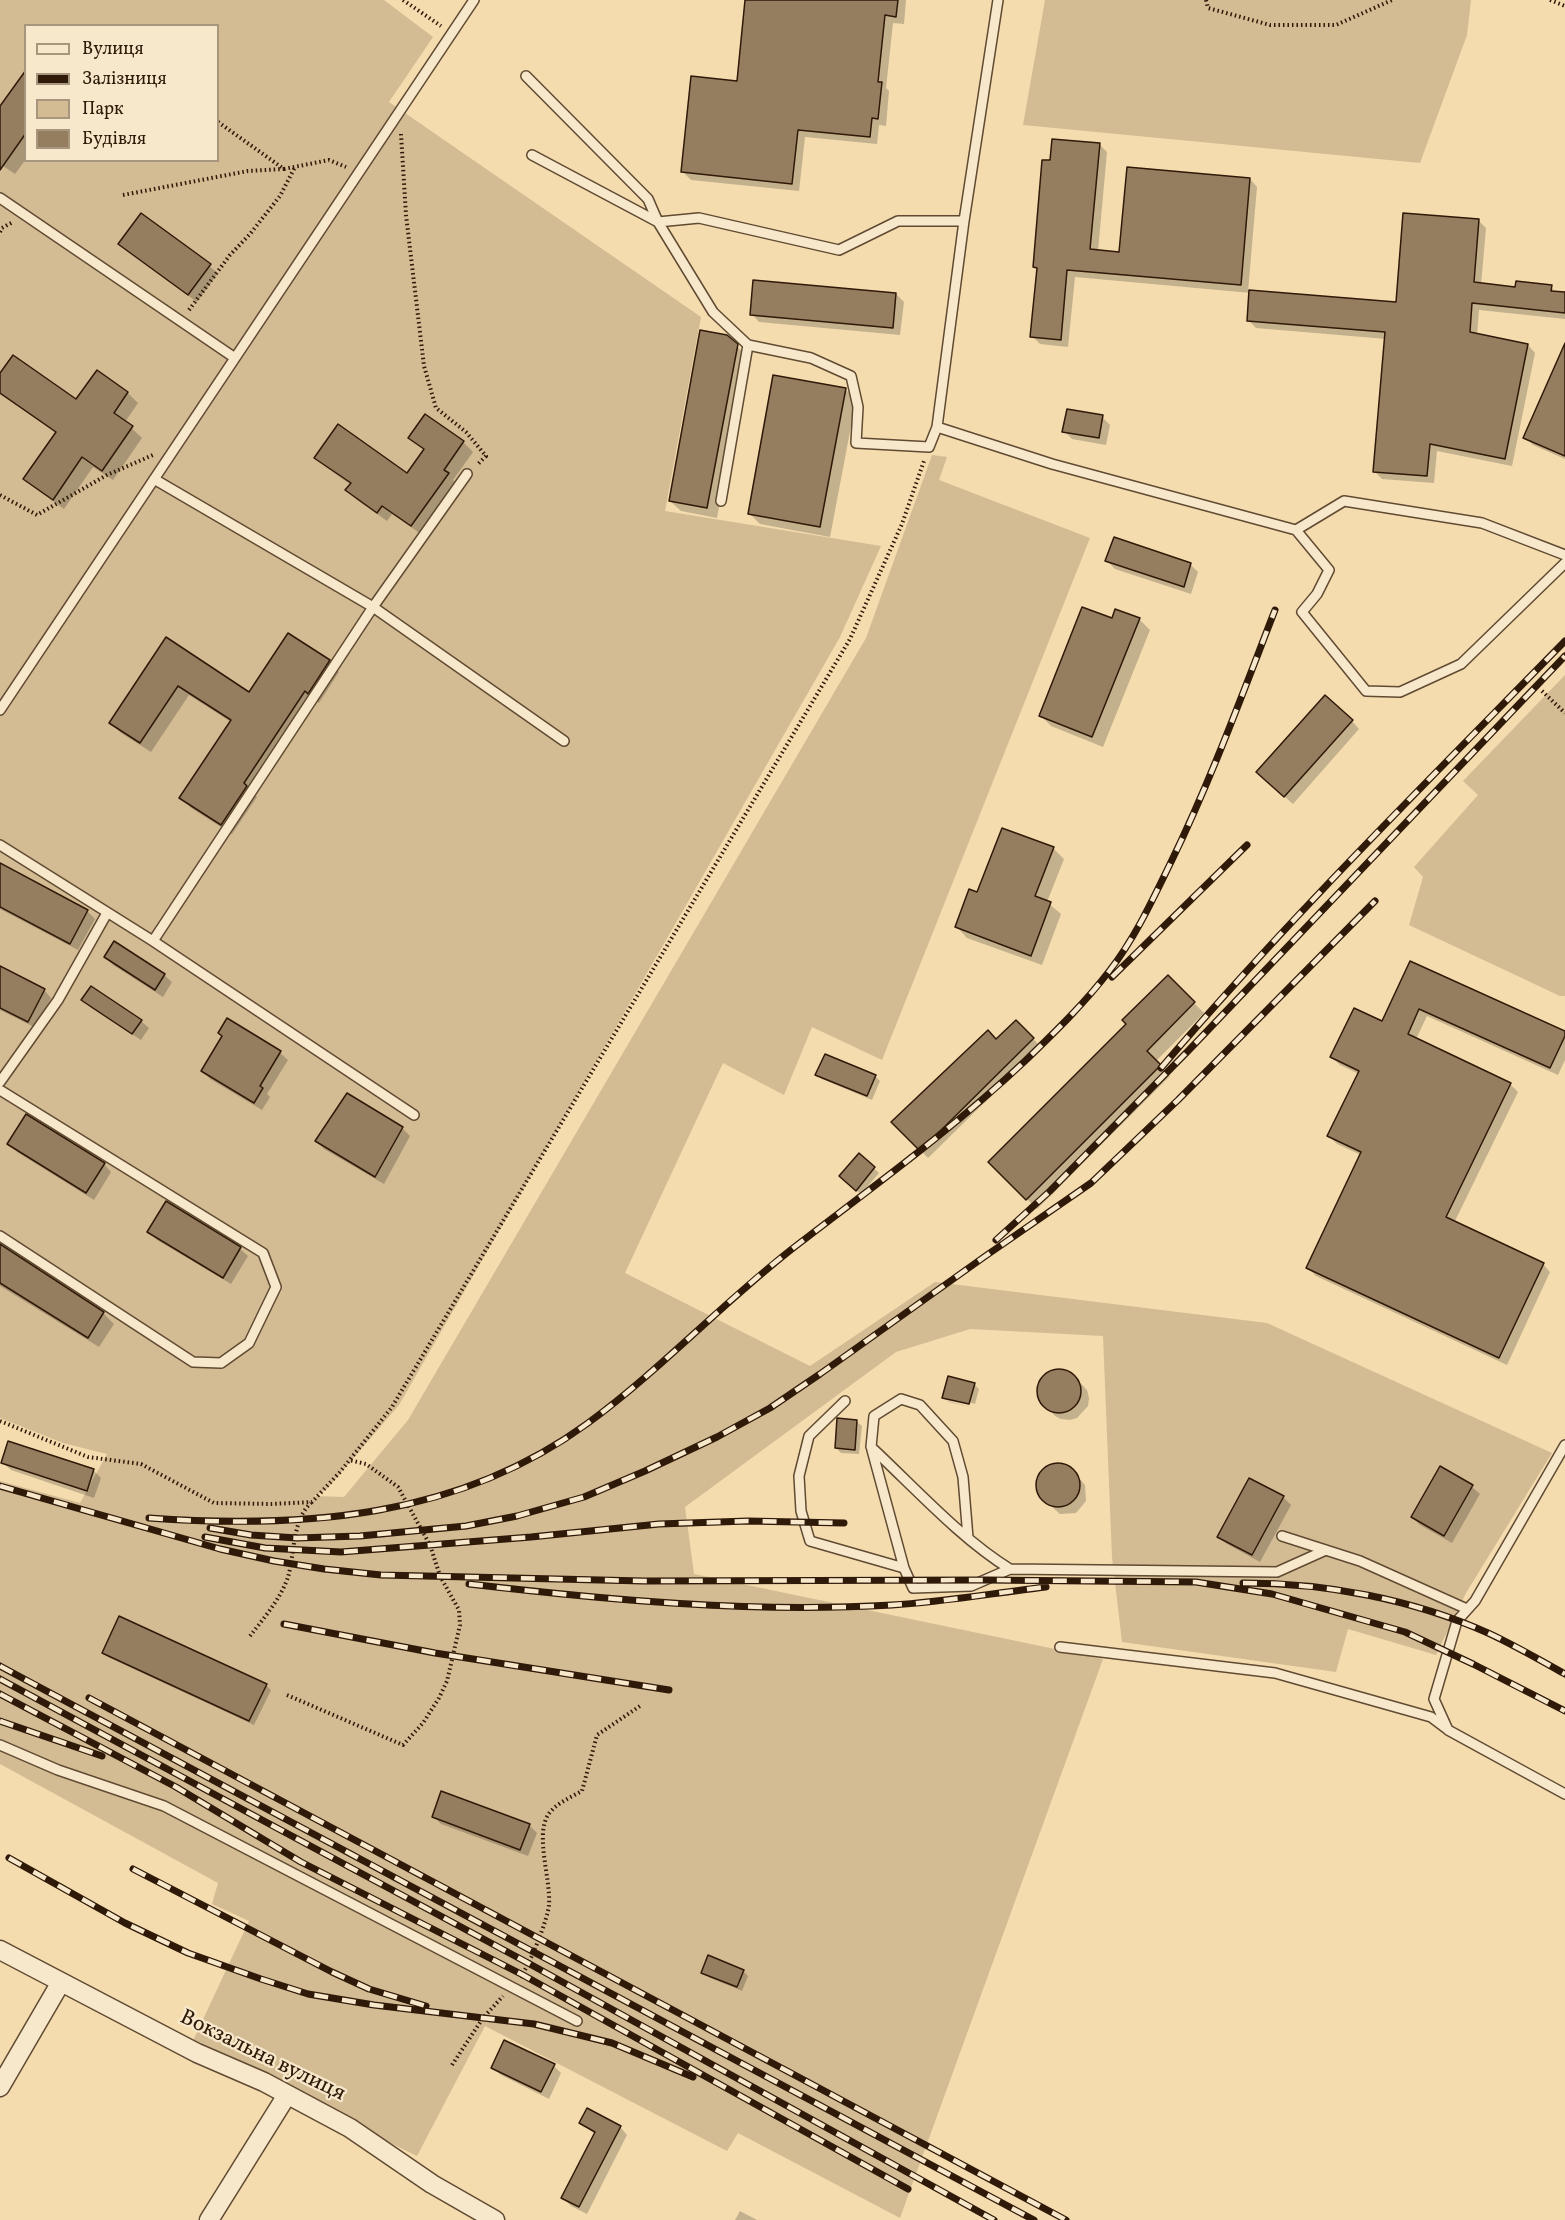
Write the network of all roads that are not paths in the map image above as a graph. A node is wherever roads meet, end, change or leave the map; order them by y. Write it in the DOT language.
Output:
graph roads {
  1 [pos="474,0"];
  2 [pos="998,0"];
  3 [pos="526,76"];
  4 [pos="532,155"];
  5 [pos="0,198"];
  6 [pos="963,221"];
  7 [pos="658,222"];
  8 [pos="748,345"];
  9 [pos="235,358"];
  10 [pos="937,427"];
  11 [pos="467,474"];
  12 [pos="154,479"];
  13 [pos="722,501"];
  14 [pos="1296,530"];
  15 [pos="1565,555"];
  16 [pos="1565,563"];
  17 [pos="372,607"];
  18 [pos="0,710"];
  19 [pos="564,741"];
  20 [pos="0,845"];
  21 [pos="107,913"];
  22 [pos="153,941"];
  23 [pos="0,1082"];
  24 [pos="0,1090"];
  25 [pos="414,1115"];
  26 [pos="0,1236"];
  27 [pos="845,1401"];
  28 [pos="1565,1445"];
  29 [pos="871,1447"];
  30 [pos="1282,1536"];
  31 [pos="968,1538"];
  32 [pos="1326,1550"];
  33 [pos="904,1568"];
  34 [pos="1010,1569"];
  35 [pos="1467,1609"];
  36 [pos="1060,1647"];
  37 [pos="1448,1730"];
  38 [pos="0,1745"];
  39 [pos="1565,1794"];
  40 [pos="0,1950"];
  41 [pos="61,1982"];
  42 [pos="577,2021"];
  43 [pos="0,2087"];
  44 [pos="287,2095"];
  45 [pos="488,2218"];
  46 [pos="209,2220"];
  1 -- 9 [label="lane"];
  2 -- 6 [label="lane"];
  3 -- 7 [label="lane"];
  4 -- 7 [label="lane"];
  5 -- 9 [label="lane"];
  6 -- 7 [label="lane"];
  6 -- 10 [label="lane"];
  7 -- 8 [label="lane"];
  8 -- 10 [label="lane"];
  8 -- 13 [label="lane"];
  9 -- 12 [label="lane"];
  10 -- 14 [label="lane"];
  11 -- 17 [label="lane"];
  12 -- 17 [label="lane"];
  12 -- 18 [label="lane"];
  14 -- 15 [label="lane"];
  14 -- 16 [label="lane"];
  17 -- 19 [label="lane"];
  17 -- 22 [label="lane"];
  20 -- 21 [label="lane"];
  21 -- 22 [label="lane"];
  21 -- 23 [label="lane"];
  22 -- 25 [label="lane"];
  24 -- 26 [label="lane"];
  27 -- 33 [label="lane"];
  28 -- 35 [label="lane"];
  29 -- 31 [label="lane"];
  29 -- 31 [label="lane"];
  29 -- 33 [label="lane"];
  30 -- 32 [label="lane"];
  31 -- 34 [label="lane"];
  32 -- 34 [label="lane"];
  32 -- 35 [label="lane"];
  33 -- 34 [label="lane"];
  35 -- 37 [label="lane"];
  36 -- 37 [label="lane"];
  37 -- 39 [label="lane"];
  38 -- 42 [label="lane"];
  40 -- 41 [label="street, Вокзальна вулиця"];
  41 -- 43 [label="street"];
  41 -- 44 [label="street, Вокзальна вулиця"];
  44 -- 45 [label="street, Вокзальна вулиця"];
  44 -- 46 [label="street"];
}
